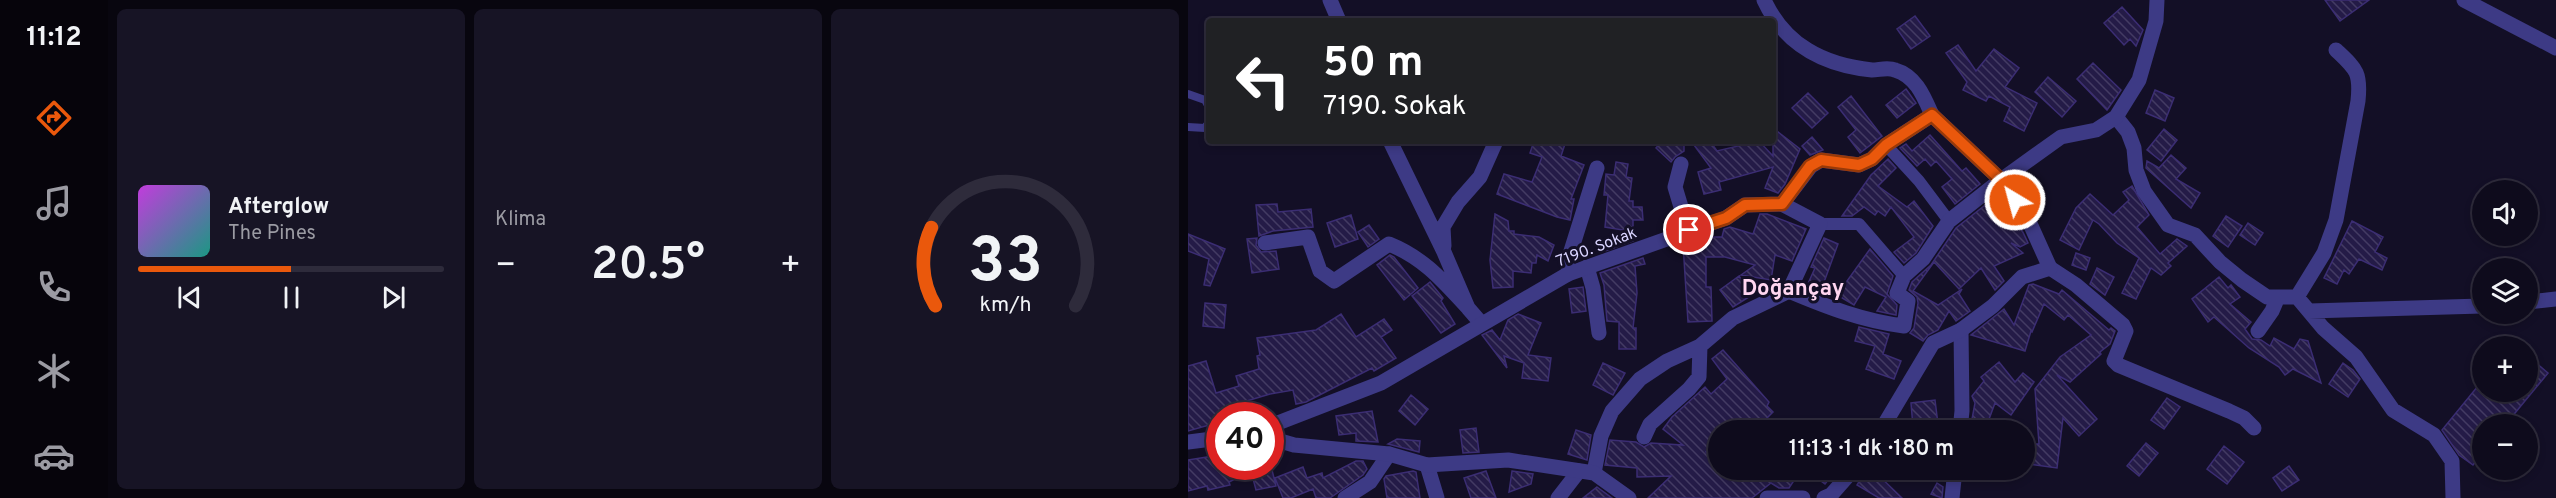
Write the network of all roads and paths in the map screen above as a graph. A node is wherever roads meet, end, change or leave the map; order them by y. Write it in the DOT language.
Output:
graph roads {
  1 [pos="1330,0"];
  2 [pos="1764,0"];
  3 [pos="2157,0"];
  4 [pos="2464,0"];
  5 [pos="1338,18"];
  6 [pos="1774,18"];
  7 [pos="1776,21"];
  8 [pos="2556,48"];
  9 [pos="2336,50"];
  10 [pos="1188,94"];
  11 [pos="1206,102"];
  12 [pos="1932,115"];
  13 [pos="2116,117"];
  14 [pos="1206,126"];
  15 [pos="1188,127"];
  16 [pos="1391,144"];
  17 [pos="1495,144"];
  18 [pos="1886,145"];
  19 [pos="1681,164"];
  20 [pos="1597,168"];
  21 [pos="2001,180"];
  22 [pos="1782,204"];
  23 [pos="1949,221"];
  24 [pos="1820,224"];
  25 [pos="1689,230"];
  26 [pos="1265,243"];
  27 [pos="1444,252"];
  28 [pos="1587,267"];
  29 [pos="2050,268"];
  30 [pos="1568,274"];
  31 [pos="1904,276"];
  32 [pos="1789,291"];
  33 [pos="2278,297"];
  34 [pos="2297,297"];
  35 [pos="2556,299"];
  36 [pos="2538,301"];
  37 [pos="2472,306"];
  38 [pos="1468,308"];
  39 [pos="2309,311"];
  40 [pos="1481,323"];
  41 [pos="1961,330"];
  42 [pos="2258,331"];
  43 [pos="1599,333"];
  44 [pos="1700,346"];
  45 [pos="1887,420"];
  46 [pos="1961,420"];
  47 [pos="1284,421"];
  48 [pos="2254,428"];
  49 [pos="1644,437"];
  50 [pos="1206,440"];
  51 [pos="1188,442"];
  52 [pos="1284,442"];
  53 [pos="1389,454"];
  54 [pos="1427,465"];
  55 [pos="1586,472"];
  56 [pos="1844,480"];
  57 [pos="1954,480"];
  58 [pos="1345,498"];
  59 [pos="1437,498"];
  60 [pos="1558,498"];
  61 [pos="1629,498"];
  62 [pos="1767,498"];
  63 [pos="1803,498"];
  64 [pos="1824,498"];
  65 [pos="1952,498"];
  66 [pos="2453,498"];
  1 -- 5 [label="street"];
  2 -- 6 [label="street"];
  3 -- 13 [label="street"];
  4 -- 8 [label="street"];
  7 -- 12 [label="street"];
  9 -- 34 [label="street"];
  10 -- 11 [label="lane"];
  12 -- 18 [label="street"];
  12 -- 21 [label="street"];
  13 -- 21 [label="street"];
  13 -- 33 [label="street"];
  14 -- 15 [label="lane"];
  16 -- 27 [label="street"];
  17 -- 27 [label="street"];
  18 -- 22 [label="street"];
  18 -- 23 [label="street"];
  19 -- 25 [label="street"];
  20 -- 30 [label="street"];
  21 -- 23 [label="street"];
  21 -- 29 [label="street"];
  22 -- 24 [label="street"];
  22 -- 25 [label="street, 7190. Sokak"];
  23 -- 31 [label="street"];
  24 -- 31 [label="street"];
  24 -- 32 [label="street"];
  25 -- 28 [label="street, 7190. Sokak"];
  26 -- 38 [label="street"];
  27 -- 38 [label="street"];
  28 -- 30 [label="street, 7190. Sokak"];
  28 -- 43 [label="street"];
  29 -- 41 [label="street"];
  29 -- 48 [label="street"];
  30 -- 40 [label="street, 7190. Sokak"];
  31 -- 32 [label="street"];
  32 -- 44 [label="street"];
  33 -- 34 [label="street"];
  33 -- 42 [label="street"];
  34 -- 39 [label="street"];
  35 -- 36 [label="street"];
  37 -- 39 [label="street"];
  38 -- 40 [label="street"];
  39 -- 66 [label="street"];
  40 -- 47 [label="street, 7190. Sokak"];
  41 -- 45 [label="street"];
  41 -- 46 [label="street"];
  44 -- 49 [label="street"];
  44 -- 55 [label="street"];
  50 -- 51 [label="street"];
  52 -- 53 [label="street"];
  53 -- 54 [label="street"];
  53 -- 58 [label="street"];
  54 -- 55 [label="street"];
  54 -- 59 [label="street"];
  55 -- 60 [label="street"];
  55 -- 61 [label="street"];
  56 -- 64 [label="street"];
  57 -- 65 [label="street"];
  62 -- 63 [label="street"];
}
